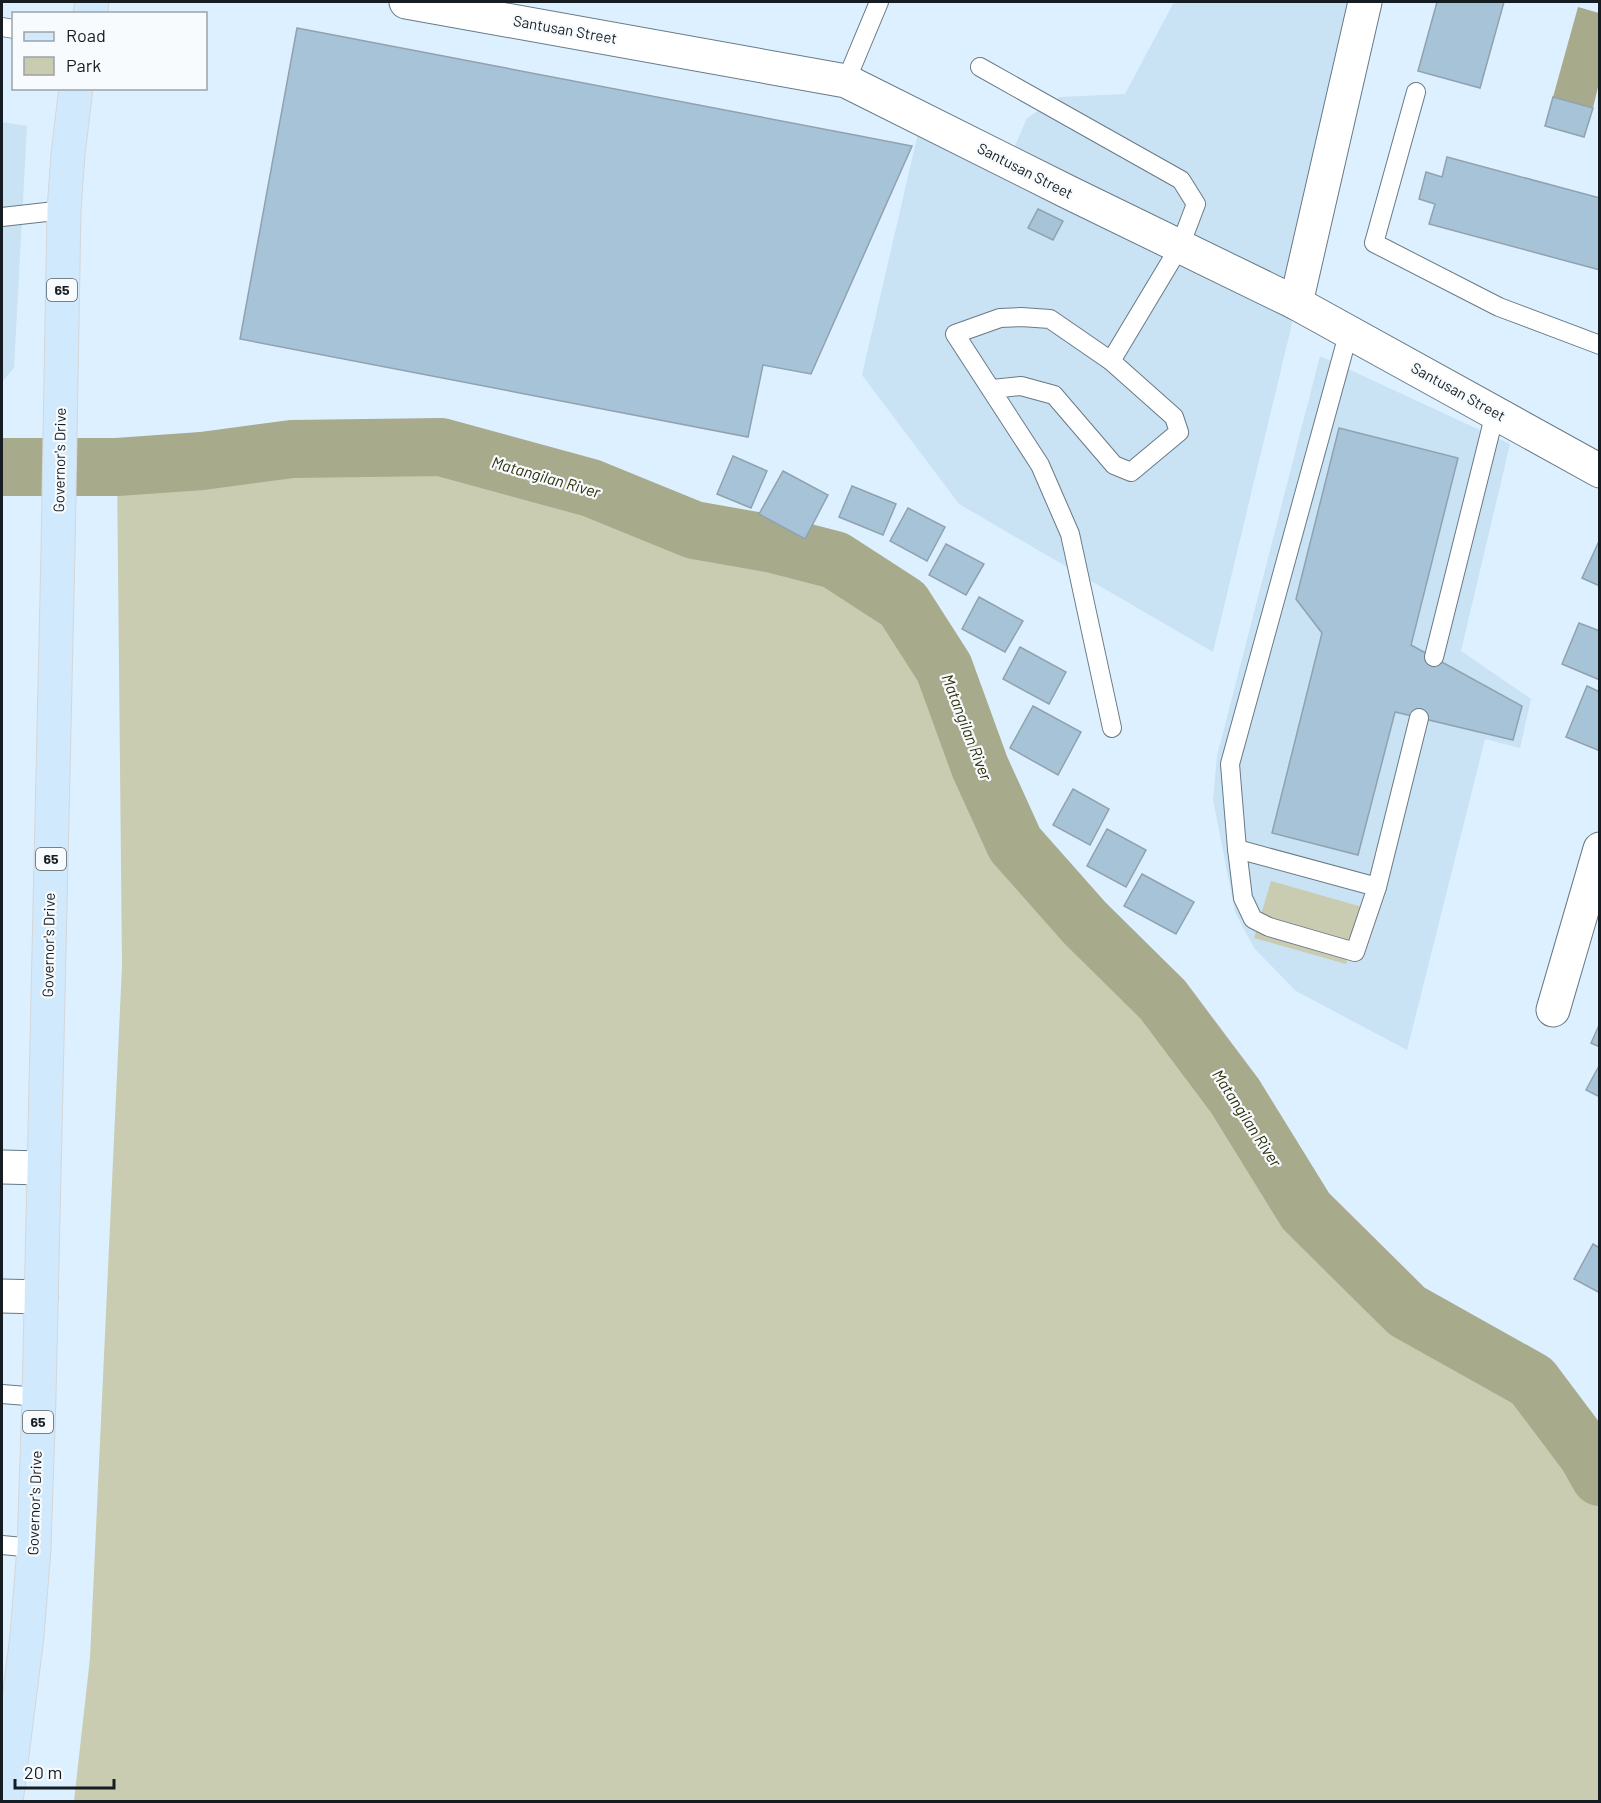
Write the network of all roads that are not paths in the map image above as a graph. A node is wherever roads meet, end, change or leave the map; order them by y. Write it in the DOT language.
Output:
graph roads {
  1 [pos="406,2"];
  2 [pos="879,2"];
  3 [pos="1365,2"];
  4 [pos="980,67"];
  5 [pos="846,81"];
  6 [pos="76,90"];
  7 [pos="1416,92"];
  8 [pos="64,210"];
  9 [pos="2,217"];
  10 [pos="1180,246"];
  11 [pos="1296,303"];
  12 [pos="1349,331"];
  13 [pos="1599,345"];
  14 [pos="1111,361"];
  15 [pos="992,389"];
  16 [pos="1496,413"];
  17 [pos="1599,471"];
  18 [pos="1434,657"];
  19 [pos="1419,717"];
  20 [pos="1112,728"];
  21 [pos="1237,849"];
  22 [pos="1599,849"];
  23 [pos="1377,887"];
  24 [pos="1553,1010"];
  25 [pos="2,1167"];
  26 [pos="43,1168"];
  27 [pos="2,1296"];
  28 [pos="41,1297"];
  29 [pos="2,1394"];
  30 [pos="39,1397"];
  31 [pos="2,1545"];
  32 [pos="34,1548"];
  33 [pos="7,1755"];
  34 [pos="6,1802"];
  1 -- 5 [label="street, Santusan Street"];
  2 -- 5 [label="lane"];
  3 -- 11 [label="street"];
  4 -- 10 [label="lane"];
  5 -- 10 [label="street, Santusan Street"];
  6 -- 8 [label="main road, Governor's Drive / 65"];
  7 -- 13 [label="lane"];
  8 -- 9 [label="lane"];
  8 -- 26 [label="main road, Governor's Drive / 65"];
  10 -- 11 [label="street, Santusan Street"];
  10 -- 14 [label="lane"];
  11 -- 12 [label="street, Santusan Street"];
  12 -- 16 [label="street, Santusan Street"];
  12 -- 21 [label="lane"];
  14 -- 15 [label="lane"];
  14 -- 15 [label="lane"];
  15 -- 20 [label="lane"];
  16 -- 17 [label="street, Santusan Street"];
  16 -- 18 [label="lane"];
  19 -- 23 [label="lane"];
  21 -- 23 [label="lane"];
  21 -- 23 [label="lane"];
  22 -- 24 [label="street"];
  25 -- 26 [label="street"];
  26 -- 28 [label="main road, Governor's Drive / 65"];
  27 -- 28 [label="street"];
  28 -- 30 [label="main road, Governor's Drive / 65"];
  29 -- 30 [label="lane"];
  30 -- 32 [label="main road, Governor's Drive / 65"];
  31 -- 32 [label="lane"];
  32 -- 33 [label="main road, Governor's Drive / 65"];
  33 -- 34 [label="main road, Governor's Drive / 65"];
}
